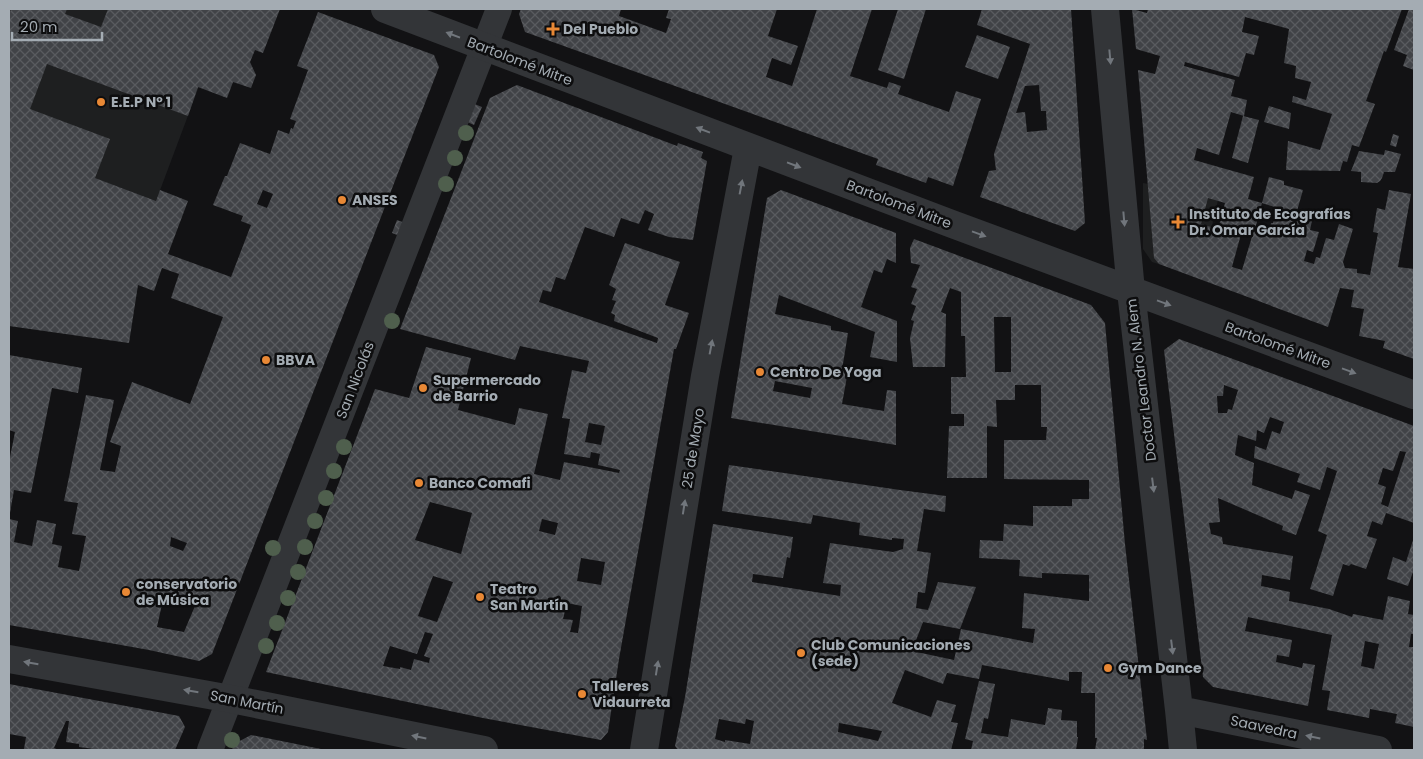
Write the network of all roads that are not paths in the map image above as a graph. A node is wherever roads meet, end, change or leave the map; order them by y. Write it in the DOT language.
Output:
graph roads {
  1 [pos="385,9"];
  2 [pos="499,9"];
  3 [pos="1105,9"];
  4 [pos="484,47"];
  5 [pos="748,148"];
  6 [pos="1131,291"];
  7 [pos="1414,395"];
  8 [pos="9,659"];
  9 [pos="231,699"];
  10 [pos="1179,710"];
  11 [pos="210,750"];
  12 [pos="484,750"];
  13 [pos="644,750"];
  14 [pos="1183,750"];
  15 [pos="1378,750"];
  4 -- 1 [label="street, Bartolomé Mitre, one-way"];
  2 -- 4 [label="street, San Nicolás"];
  3 -- 6 [label="street, Doctor Leandro N. Alem, one-way"];
  5 -- 4 [label="street, Bartolomé Mitre, one-way"];
  4 -- 9 [label="street, San Nicolás"];
  5 -- 6 [label="street, Bartolomé Mitre, one-way"];
  13 -- 5 [label="street, 25 de Mayo, one-way"];
  6 -- 7 [label="street, Bartolomé Mitre, one-way"];
  6 -- 10 [label="street, Doctor Leandro N. Alem, one-way"];
  9 -- 8 [label="street, San Martín, one-way"];
  9 -- 11 [label="street, San Nicolás"];
  12 -- 9 [label="street, San Martín, one-way"];
  10 -- 14 [label="street, Doctor Leandro N. Alem"];
  15 -- 10 [label="street, Saavedra, one-way"];
}
